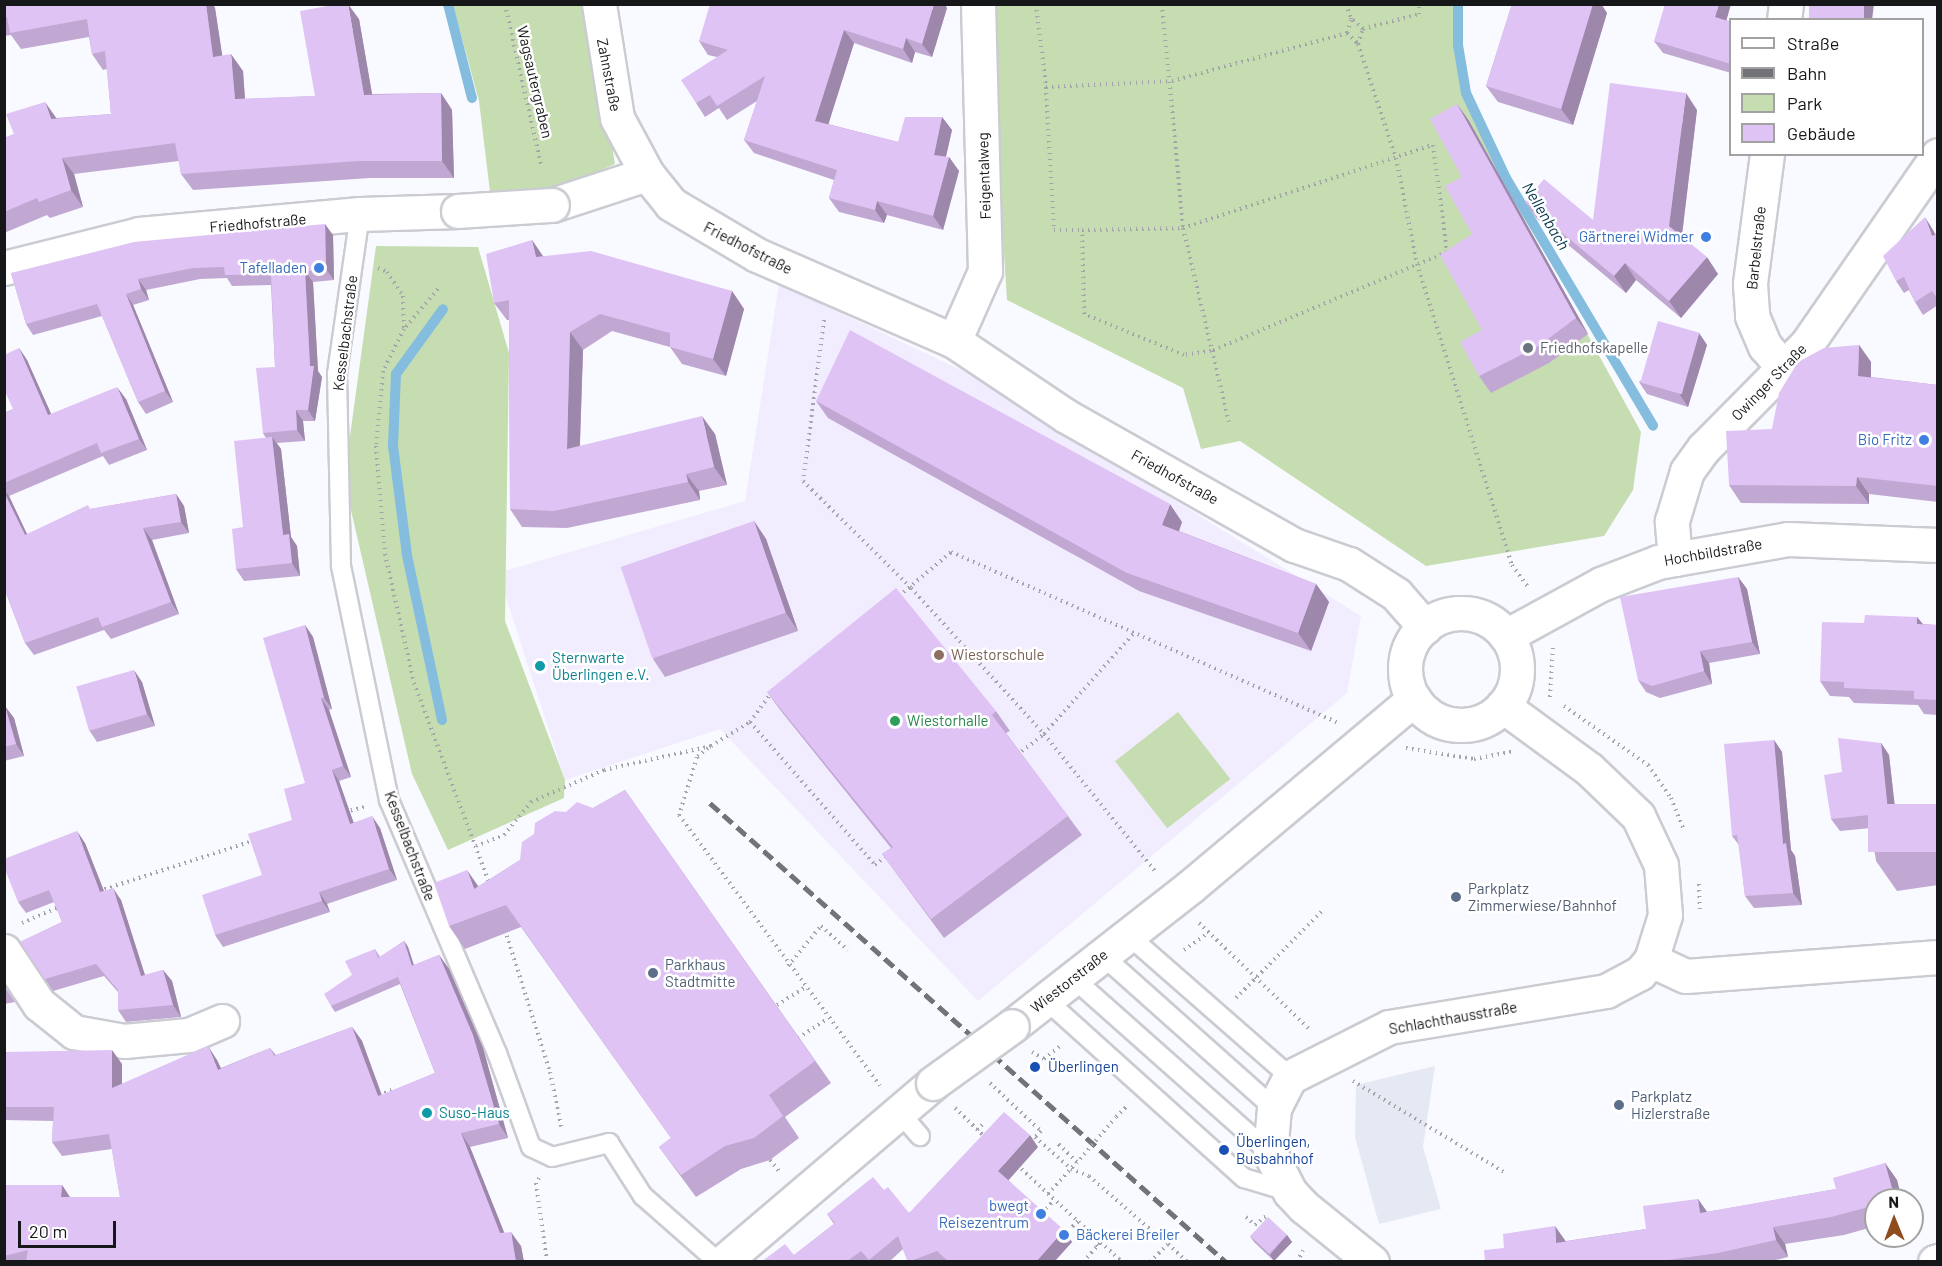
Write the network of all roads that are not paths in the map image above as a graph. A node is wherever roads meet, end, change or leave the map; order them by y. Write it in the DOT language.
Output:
graph roads {
  1 [pos="599,4"];
  2 [pos="978,4"];
  3 [pos="1938,155"];
  4 [pos="1767,156"];
  5 [pos="647,174"];
  6 [pos="360,214"];
  7 [pos="4,268"];
  8 [pos="954,341"];
  9 [pos="1784,369"];
  10 [pos="1938,545"];
  11 [pos="1675,559"];
  12 [pos="1425,627"];
  13 [pos="1506,636"];
  14 [pos="1414,699"];
  15 [pos="1503,706"];
  16 [pos="1128,935"];
  17 [pos="10,938"];
  18 [pos="1102,955"];
  19 [pos="1938,957"];
  20 [pos="1651,960"];
  21 [pos="1073,978"];
  22 [pos="1045,999"];
  23 [pos="222,1021"];
  24 [pos="1290,1077"];
  25 [pos="1274,1108"];
  26 [pos="1270,1153"];
  27 [pos="1297,1199"];
  28 [pos="718,1262"];
  29 [pos="723,1262"];
  30 [pos="1372,1262"];
  1 -- 5 [label="street, Zahnstraße"];
  2 -- 8 [label="street, Feigentalweg"];
  3 -- 9 [label="street, Owinger Straße"];
  4 -- 9 [label="street, Barbelstraße"];
  5 -- 6 [label="street, Friedhofstraße, bridge"];
  5 -- 8 [label="street, Friedhofstraße"];
  6 -- 7 [label="street, Friedhofstraße"];
  6 -- 28 [label="lane, Kesselbachstraße"];
  8 -- 12 [label="street, Friedhofstraße"];
  9 -- 11 [label="street, Owinger Straße"];
  10 -- 11 [label="street, Hochbildstraße"];
  11 -- 13 [label="street, Hochbildstraße"];
  12 -- 13 [label="street"];
  12 -- 14 [label="street"];
  13 -- 15 [label="street"];
  14 -- 15 [label="street"];
  14 -- 16 [label="street, Wiestorstraße"];
  15 -- 20 [label="street"];
  16 -- 18 [label="street, Wiestorstraße"];
  16 -- 24 [label="lane"];
  17 -- 23 [label="street"];
  18 -- 21 [label="street, Wiestorstraße"];
  18 -- 25 [label="lane"];
  19 -- 20 [label="street"];
  20 -- 24 [label="street, Schlachthausstraße"];
  21 -- 22 [label="street, Wiestorstraße"];
  21 -- 26 [label="lane"];
  22 -- 27 [label="lane"];
  22 -- 29 [label="street, Wiestorstraße, bridge"];
  24 -- 25 [label="street"];
  25 -- 26 [label="street"];
  26 -- 27 [label="street"];
  27 -- 30 [label="street"];
}
